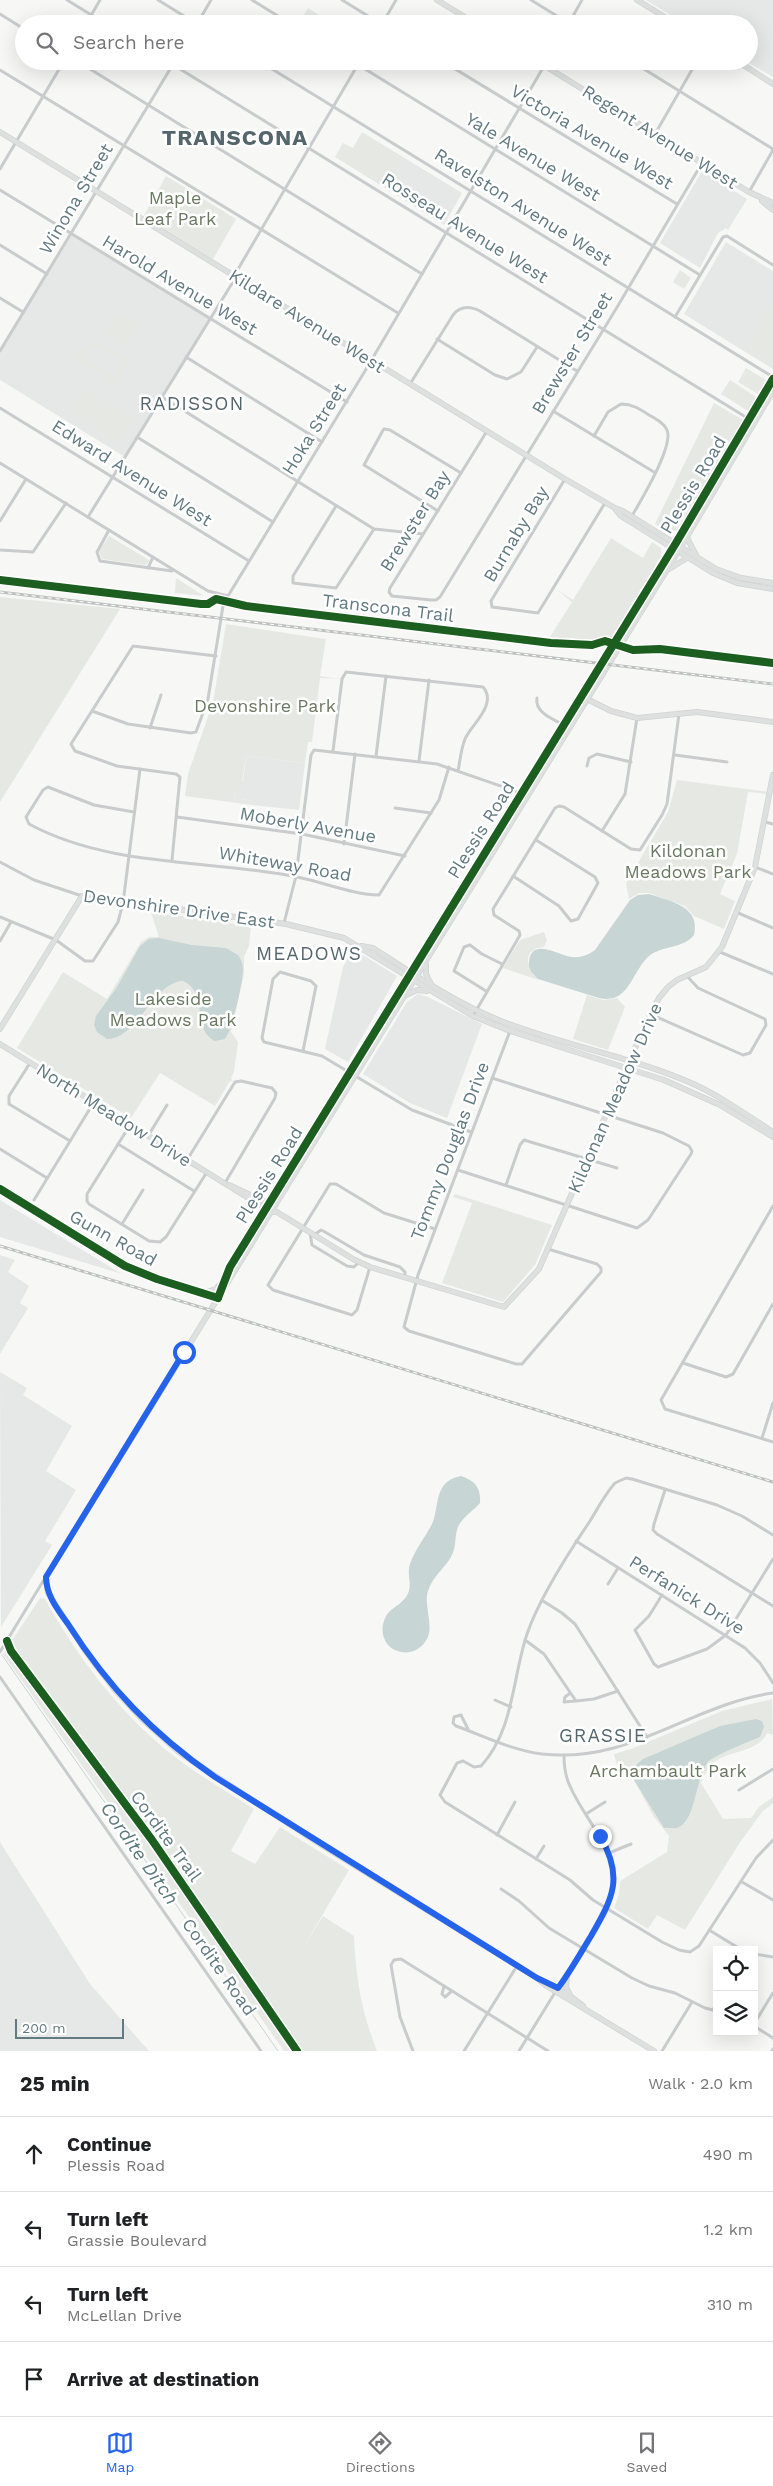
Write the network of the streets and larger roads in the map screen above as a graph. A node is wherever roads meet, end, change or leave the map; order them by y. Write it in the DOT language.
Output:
graph roads {
  1 [pos="67,0"];
  2 [pos="100,0"];
  3 [pos="158,0"];
  4 [pos="211,0"];
  5 [pos="252,0"];
  6 [pos="342,0"];
  7 [pos="396,0"];
  8 [pos="437,0"];
  9 [pos="531,0"];
  10 [pos="582,0"];
  11 [pos="637,0"];
  12 [pos="0,14"];
  13 [pos="91,15"];
  14 [pos="182,15"];
  15 [pos="202,15"];
  16 [pos="276,15"];
  17 [pos="366,15"];
  18 [pos="387,15"];
  19 [pos="461,15"];
  20 [pos="555,15"];
  21 [pos="574,15"];
  22 [pos="661,15"];
  23 [pos="15,23"];
  24 [pos="0,70"];
  25 [pos="59,70"];
  26 [pos="92,70"];
  27 [pos="170,70"];
  28 [pos="185,70"];
  29 [pos="273,70"];
  30 [pos="355,70"];
  31 [pos="370,70"];
  32 [pos="457,70"];
  33 [pos="542,70"];
  34 [pos="555,70"];
  35 [pos="646,70"];
  36 [pos="692,70"];
  37 [pos="751,70"];
  38 [pos="773,84"];
  39 [pos="680,91"];
  40 [pos="44,96"];
  41 [pos="148,105"];
  42 [pos="333,107"];
  43 [pos="519,108"];
  44 [pos="0,132"];
  45 [pos="655,134"];
  46 [pos="16,142"];
  47 [pos="124,146"];
  48 [pos="309,148"];
  49 [pos="495,149"];
  50 [pos="773,149"];
  51 [pos="702,163"];
  52 [pos="0,169"];
  53 [pos="285,189"];
  54 [pos="0,190"];
  55 [pos="470,191"];
  56 [pos="98,192"];
  57 [pos="749,192"];
  58 [pos="757,197"];
  59 [pos="773,203"];
  60 [pos="677,204"];
  61 [pos="773,210"];
  62 [pos="261,230"];
  63 [pos="446,233"];
  64 [pos="72,235"];
  65 [pos="0,245"];
  66 [pos="652,246"];
  67 [pos="773,265"];
  68 [pos="47,274"];
  69 [pos="422,274"];
  70 [pos="700,275"];
  71 [pos="235,276"];
  72 [pos="628,288"];
  73 [pos="0,298"];
  74 [pos="23,312"];
  75 [pos="398,313"];
  76 [pos="675,317"];
  77 [pos="210,318"];
  78 [pos="603,330"];
  79 [pos="437,339"];
  80 [pos="538,347"];
  81 [pos="0,351"];
  82 [pos="186,357"];
  83 [pos="372,360"];
  84 [pos="577,371"];
  85 [pos="773,378"];
  86 [pos="410,384"];
  87 [pos="773,390"];
  88 [pos="771,396"];
  89 [pos="162,398"];
  90 [pos="346,402"];
  91 [pos="0,408"];
  92 [pos="553,410"];
  93 [pos="749,419"];
  94 [pos="487,431"];
  95 [pos="594,436"];
  96 [pos="137,437"];
  97 [pos="322,442"];
  98 [pos="526,455"];
  99 [pos="0,464"];
  100 [pos="654,472"];
  101 [pos="461,473"];
  102 [pos="112,477"];
  103 [pos="26,479"];
  104 [pos="565,479"];
  105 [pos="297,482"];
  106 [pos="66,503"];
  107 [pos="605,503"];
  108 [pos="336,506"];
  109 [pos="615,508"];
  110 [pos="438,511"];
  111 [pos="632,516"];
  112 [pos="88,517"];
  113 [pos="0,521"];
  114 [pos="273,522"];
  115 [pos="374,529"];
  116 [pos="109,530"];
  117 [pos="422,534"];
  118 [pos="687,536"];
  119 [pos="674,546"];
  120 [pos="680,549"];
  121 [pos="0,550"];
  122 [pos="153,557"];
  123 [pos="697,557"];
  124 [pos="688,558"];
  125 [pos="249,561"];
  126 [pos="148,568"];
  127 [pos="175,571"];
  128 [pos="666,572"];
  129 [pos="773,583"];
  130 [pos="773,589"];
  131 [pos="228,596"];
  132 [pos="216,656"];
  133 [pos="386,676"];
  134 [pos="429,680"];
  135 [pos="161,695"];
  136 [pos="582,695"];
  137 [pos="537,698"];
  138 [pos="588,699"];
  139 [pos="92,711"];
  140 [pos="679,713"];
  141 [pos="637,718"];
  142 [pos="773,722"];
  143 [pos="564,724"];
  144 [pos="150,728"];
  145 [pos="570,728"];
  146 [pos="333,751"];
  147 [pos="355,754"];
  148 [pos="376,756"];
  149 [pos="675,756"];
  150 [pos="420,761"];
  151 [pos="631,762"];
  152 [pos="727,762"];
  153 [pos="587,766"];
  154 [pos="449,767"];
  155 [pos="140,769"];
  156 [pos="458,771"];
  157 [pos="773,778"];
  158 [pos="521,794"];
  159 [pos="527,798"];
  160 [pos="395,808"];
  161 [pos="134,812"];
  162 [pos="431,813"];
  163 [pos="177,817"];
  164 [pos="764,822"];
  165 [pos="773,824"];
  166 [pos="602,831"];
  167 [pos="302,834"];
  168 [pos="536,840"];
  169 [pos="344,844"];
  170 [pos="129,855"];
  171 [pos="405,856"];
  172 [pos="172,860"];
  173 [pos="0,862"];
  174 [pos="755,867"];
  175 [pos="773,874"];
  176 [pos="296,876"];
  177 [pos="513,876"];
  178 [pos="82,896"];
  179 [pos="123,904"];
  180 [pos="736,912"];
  181 [pos="0,917"];
  182 [pos="11,922"];
  183 [pos="284,923"];
  184 [pos="773,928"];
  185 [pos="56,940"];
  186 [pos="0,941"];
  187 [pos="720,952"];
  188 [pos="426,961"];
  189 [pos="502,964"];
  190 [pos="409,974"];
  191 [pos="773,974"];
  192 [pos="687,976"];
  193 [pos="416,979"];
  194 [pos="431,989"];
  195 [pos="486,991"];
  196 [pos="404,997"];
  197 [pos="475,1009"];
  198 [pos="650,1014"];
  199 [pos="473,1016"];
  200 [pos="0,1029"];
  201 [pos="510,1031"];
  202 [pos="0,1044"];
  203 [pos="303,1051"];
  204 [pos="630,1062"];
  205 [pos="30,1063"];
  206 [pos="628,1068"];
  207 [pos="350,1072"];
  208 [pos="356,1076"];
  209 [pos="492,1078"];
  210 [pos="94,1102"];
  211 [pos="167,1105"];
  212 [pos="608,1114"];
  213 [pos="130,1125"];
  214 [pos="471,1132"];
  215 [pos="773,1132"];
  216 [pos="148,1136"];
  217 [pos="773,1137"];
  218 [pos="70,1142"];
  219 [pos="118,1144"];
  220 [pos="0,1149"];
  221 [pos="588,1159"];
  222 [pos="188,1160"];
  223 [pos="617,1168"];
  224 [pos="458,1170"];
  225 [pos="207,1172"];
  226 [pos="47,1178"];
  227 [pos="226,1184"];
  228 [pos="506,1184"];
  229 [pos="0,1189"];
  230 [pos="143,1190"];
  231 [pos="194,1191"];
  232 [pos="34,1200"];
  233 [pos="567,1204"];
  234 [pos="267,1206"];
  235 [pos="773,1206"];
  236 [pos="274,1210"];
  237 [pos="122,1224"];
  238 [pos="302,1228"];
  239 [pos="435,1229"];
  240 [pos="312,1234"];
  241 [pos="548,1249"];
  242 [pos="359,1262"];
  243 [pos="370,1267"];
  244 [pos="405,1277"];
  245 [pos="416,1281"];
  246 [pos="222,1282"];
  247 [pos="203,1292"];
  248 [pos="218,1298"];
  249 [pos="773,1304"];
  250 [pos="683,1363"];
  251 [pos="773,1403"];
  252 [pos="762,1438"];
  253 [pos="773,1442"];
  254 [pos="665,1490"];
  255 [pos="773,1535"];
  256 [pos="576,1541"];
  257 [pos="773,1559"];
  258 [pos="618,1568"];
  259 [pos="46,1577"];
  260 [pos="608,1584"];
  261 [pos="753,1593"];
  262 [pos="662,1595"];
  263 [pos="543,1601"];
  264 [pos="773,1606"];
  265 [pos="726,1635"];
  266 [pos="525,1640"];
  267 [pos="0,1652"];
  268 [pos="0,1677"];
  269 [pos="773,1683"];
  270 [pos="618,1691"];
  271 [pos="773,1693"];
  272 [pos="570,1694"];
  273 [pos="496,1700"];
  274 [pos="576,1701"];
  275 [pos="511,1707"];
  276 [pos="468,1729"];
  277 [pos="647,1737"];
  278 [pos="495,1743"];
  279 [pos="564,1756"];
  280 [pos="773,1770"];
  281 [pos="739,1790"];
  282 [pos="515,1802"];
  283 [pos="605,1802"];
  284 [pos="586,1814"];
  285 [pos="497,1835"];
  286 [pos="773,1840"];
  287 [pos="631,1844"];
  288 [pos="544,1846"];
  289 [pos="609,1853"];
  290 [pos="536,1859"];
  291 [pos="742,1882"];
  292 [pos="501,1889"];
  293 [pos="773,1900"];
  294 [pos="607,1908"];
  295 [pos="709,1930"];
  296 [pos="735,1946"];
  297 [pos="584,1948"];
  298 [pos="758,1955"];
  299 [pos="773,1957"];
  300 [pos="517,1966"];
  301 [pos="567,1975"];
  302 [pos="444,1986"];
  303 [pos="556,1990"];
  304 [pos="452,1991"];
  305 [pos="773,1992"];
  306 [pos="570,1996"];
  307 [pos="692,2002"];
  308 [pos="584,2007"];
  309 [pos="713,2009"];
  310 [pos="488,2014"];
  311 [pos="758,2018"];
  312 [pos="758,2028"];
  313 [pos="528,2038"];
  314 [pos="773,2038"];
  315 [pos="261,2051"];
  316 [pos="413,2051"];
  317 [pos="464,2051"];
  318 [pos="519,2051"];
  319 [pos="548,2051"];
  320 [pos="654,2051"];
  321 [pos="662,2051"];
  1 -- 13 [label="street"];
  2 -- 13 [label="street"];
  3 -- 14 [label="street"];
  4 -- 15 [label="street"];
  5 -- 16 [label="street"];
  6 -- 17 [label="street"];
  7 -- 18 [label="street"];
  8 -- 19 [label="street"];
  9 -- 20 [label="street"];
  10 -- 21 [label="street"];
  11 -- 22 [label="street"];
  12 -- 23 [label="street"];
  24 -- 40 [label="street"];
  25 -- 40 [label="street"];
  26 -- 41 [label="street"];
  27 -- 41 [label="street, Winona Street"];
  28 -- 48 [label="street, Rosseau Avenue West"];
  29 -- 42 [label="street, Ravelston Avenue West"];
  30 -- 42 [label="street"];
  31 -- 49 [label="street, Yale Avenue West"];
  32 -- 43 [label="street, Victoria Avenue West"];
  33 -- 43 [label="street, Hoka Street"];
  34 -- 45 [label="street, Regent Avenue West"];
  35 -- 39 [label="street"];
  36 -- 39 [label="street"];
  37 -- 38 [label="street"];
  39 -- 45 [label="street"];
  39 -- 50 [label="street"];
  40 -- 46 [label="street"];
  40 -- 47 [label="street"];
  41 -- 47 [label="street, Winona Street"];
  41 -- 53 [label="street"];
  42 -- 48 [label="street"];
  42 -- 55 [label="street, Ravelston Avenue West"];
  43 -- 49 [label="street, Hoka Street"];
  43 -- 60 [label="street, Victoria Avenue West"];
  44 -- 46 [label="street, Kildare Avenue West"];
  45 -- 51 [label="street, Regent Avenue West"];
  46 -- 52 [label="street"];
  46 -- 56 [label="street, Kildare Avenue West"];
  47 -- 56 [label="street, Winona Street"];
  47 -- 62 [label="street"];
  48 -- 53 [label="street"];
  48 -- 63 [label="street, Rosseau Avenue West"];
  49 -- 55 [label="street, Hoka Street"];
  49 -- 66 [label="street, Yale Avenue West"];
  50 -- 57 [label="street"];
  51 -- 57 [label="street, Regent Avenue West"];
  51 -- 60 [label="street, Brewster Street"];
  53 -- 62 [label="street"];
  53 -- 69 [label="street"];
  54 -- 64 [label="street, Harold Avenue West"];
  55 -- 63 [label="street, Hoka Street"];
  55 -- 72 [label="street, Ravelston Avenue West"];
  56 -- 64 [label="street, Winona Street"];
  56 -- 71 [label="street, Kildare Avenue West"];
  57 -- 58 [label="street, Regent Avenue West"];
  58 -- 59 [label="street, Regent Avenue West"];
  58 -- 61 [label="street, Regent Avenue West"];
  60 -- 66 [label="street, Brewster Street"];
  62 -- 71 [label="street"];
  62 -- 75 [label="street"];
  63 -- 69 [label="street, Hoka Street"];
  63 -- 78 [label="street, Rosseau Avenue West"];
  64 -- 68 [label="street, Winona Street"];
  64 -- 77 [label="street, Harold Avenue West"];
  65 -- 68 [label="street"];
  66 -- 70 [label="street, Yale Avenue West"];
  66 -- 72 [label="street, Brewster Street"];
  67 -- 70 [label="street"];
  68 -- 74 [label="street, Winona Street"];
  69 -- 75 [label="street, Hoka Street"];
  70 -- 76 [label="street"];
  71 -- 77 [label="street"];
  71 -- 83 [label="street, Kildare Avenue West"];
  72 -- 76 [label="street, Ravelston Avenue West"];
  72 -- 78 [label="street, Brewster Street"];
  73 -- 74 [label="street"];
  74 -- 81 [label="street, Winona Street"];
  75 -- 83 [label="street, Hoka Street"];
  76 -- 85 [label="street, Ravelston Avenue West"];
  77 -- 82 [label="street"];
  77 -- 90 [label="street, Harold Avenue West"];
  78 -- 84 [label="street, Brewster Street"];
  78 -- 93 [label="street, Rosseau Avenue West"];
  79 -- 80 [label="street"];
  79 -- 80 [label="street"];
  79 -- 86 [label="street"];
  80 -- 84 [label="street"];
  82 -- 89 [label="street"];
  82 -- 97 [label="street"];
  83 -- 86 [label="street, Kildare Avenue West"];
  83 -- 90 [label="street, Hoka Street"];
  84 -- 92 [label="street, Brewster Street"];
  85 -- 93 [label="street, Plessis Road"];
  86 -- 94 [label="street, Kildare Avenue West"];
  87 -- 88 [label="street, Plessis Road"];
  88 -- 118 [label="street, Plessis Road"];
  89 -- 96 [label="street"];
  89 -- 105 [label="street"];
  90 -- 97 [label="street, Hoka Street"];
  91 -- 102 [label="street, Edward Avenue West"];
  92 -- 95 [label="street"];
  92 -- 98 [label="street, Brewster Street"];
  93 -- 119 [label="street, Plessis Road"];
  94 -- 98 [label="street, Kildare Avenue West"];
  94 -- 101 [label="street, Brewster Bay"];
  95 -- 100 [label="street"];
  95 -- 100 [label="street"];
  96 -- 102 [label="street"];
  96 -- 114 [label="street"];
  97 -- 105 [label="street, Hoka Street"];
  98 -- 104 [label="street, Kildare Avenue West"];
  98 -- 117 [label="street, Brewster Bay"];
  99 -- 103 [label="street"];
  100 -- 111 [label="street"];
  101 -- 110 [label="street, Brewster Bay"];
  101 -- 110 [label="street"];
  102 -- 112 [label="street"];
  102 -- 125 [label="street, Edward Avenue West"];
  103 -- 106 [label="street"];
  103 -- 113 [label="street"];
  104 -- 107 [label="street, Kildare Avenue West"];
  104 -- 107 [label="street, Burnaby Bay"];
  105 -- 108 [label="street"];
  105 -- 114 [label="street, Hoka Street"];
  106 -- 112 [label="street"];
  106 -- 121 [label="street"];
  107 -- 109 [label="street, Kildare Avenue West"];
  108 -- 115 [label="street"];
  108 -- 115 [label="street"];
  109 -- 111 [label="street, Kildare Avenue West"];
  109 -- 119 [label="street, Kildare Avenue West"];
  110 -- 117 [label="street, Brewster Bay"];
  111 -- 119 [label="street, Kildare Avenue West"];
  112 -- 116 [label="street"];
  114 -- 125 [label="street, Hoka Street"];
  115 -- 117 [label="street"];
  116 -- 122 [label="street"];
  116 -- 126 [label="street"];
  118 -- 120 [label="street, Plessis Road"];
  118 -- 123 [label="street"];
  119 -- 120 [label="street, Kildare Avenue West"];
  119 -- 136 [label="street, Plessis Road"];
  120 -- 123 [label="street"];
  120 -- 124 [label="street"];
  120 -- 128 [label="street, Plessis Road"];
  122 -- 126 [label="street"];
  122 -- 127 [label="street"];
  123 -- 129 [label="street"];
  124 -- 128 [label="street"];
  124 -- 130 [label="street"];
  125 -- 131 [label="street, Hoka Street"];
  126 -- 127 [label="street"];
  127 -- 131 [label="street"];
  128 -- 138 [label="street, Plessis Road"];
  131 -- 132 [label="street, Hoka Street"];
  132 -- 139 [label="street"];
  132 -- 144 [label="street, Hoka Street"];
  133 -- 134 [label="street"];
  133 -- 146 [label="street"];
  133 -- 148 [label="street"];
  134 -- 150 [label="street"];
  134 -- 156 [label="street"];
  135 -- 144 [label="street"];
  136 -- 138 [label="street"];
  136 -- 143 [label="street, Plessis Road"];
  137 -- 143 [label="street"];
  138 -- 141 [label="street"];
  138 -- 145 [label="street, Plessis Road"];
  139 -- 144 [label="street, Hoka Street"];
  139 -- 155 [label="street"];
  140 -- 141 [label="street"];
  140 -- 142 [label="street"];
  140 -- 149 [label="street"];
  141 -- 151 [label="street"];
  143 -- 145 [label="street"];
  143 -- 158 [label="street, Plessis Road"];
  145 -- 159 [label="street, Plessis Road"];
  146 -- 147 [label="street"];
  146 -- 167 [label="street"];
  147 -- 148 [label="street"];
  147 -- 169 [label="street"];
  148 -- 150 [label="street"];
  149 -- 152 [label="street"];
  149 -- 166 [label="street"];
  150 -- 154 [label="street"];
  151 -- 153 [label="street"];
  151 -- 166 [label="street"];
  154 -- 156 [label="street"];
  154 -- 162 [label="street, Whiteway Road"];
  155 -- 161 [label="street"];
  155 -- 163 [label="street"];
  156 -- 158 [label="street"];
  157 -- 164 [label="street, Kildonan Meadow Drive"];
  158 -- 159 [label="street"];
  158 -- 190 [label="street, Plessis Road"];
  159 -- 188 [label="street, Plessis Road"];
  160 -- 162 [label="street"];
  161 -- 170 [label="street"];
  161 -- 170 [label="street, Whiteway Road"];
  162 -- 171 [label="street, Whiteway Road"];
  163 -- 167 [label="street, Moberly Avenue"];
  163 -- 172 [label="street"];
  164 -- 165 [label="street"];
  164 -- 174 [label="street, Kildonan Meadow Drive"];
  166 -- 168 [label="street"];
  167 -- 169 [label="street, Moberly Avenue"];
  167 -- 176 [label="street"];
  168 -- 177 [label="street"];
  168 -- 177 [label="street"];
  169 -- 171 [label="street, Moberly Avenue"];
  170 -- 172 [label="street, Whiteway Road"];
  170 -- 179 [label="street"];
  171 -- 176 [label="street, Whiteway Road"];
  172 -- 176 [label="street, Whiteway Road"];
  173 -- 178 [label="street, Devonshire Drive East"];
  174 -- 175 [label="street"];
  174 -- 180 [label="street, Kildonan Meadow Drive"];
  176 -- 183 [label="street"];
  177 -- 189 [label="street"];
  178 -- 179 [label="street, Devonshire Drive East"];
  178 -- 185 [label="street"];
  179 -- 183 [label="street, Devonshire Drive East"];
  179 -- 185 [label="street"];
  180 -- 184 [label="street"];
  180 -- 187 [label="street, Kildonan Meadow Drive"];
  181 -- 182 [label="street"];
  182 -- 185 [label="street"];
  182 -- 186 [label="street"];
  183 -- 190 [label="street, Devonshire Drive East"];
  185 -- 200 [label="street"];
  187 -- 191 [label="street"];
  187 -- 192 [label="street, Kildonan Meadow Drive"];
  188 -- 193 [label="street, Plessis Road"];
  188 -- 194 [label="street"];
  189 -- 195 [label="street"];
  189 -- 195 [label="street"];
  190 -- 193 [label="street, Devonshire Drive East"];
  190 -- 207 [label="street, Plessis Road"];
  192 -- 198 [label="street, Kildonan Meadow Drive"];
  192 -- 198 [label="street"];
  193 -- 194 [label="street, Devonshire Drive East"];
  193 -- 196 [label="street, Plessis Road"];
  194 -- 196 [label="street"];
  194 -- 197 [label="street"];
  194 -- 199 [label="street"];
  195 -- 197 [label="street"];
  196 -- 208 [label="street, Plessis Road"];
  197 -- 199 [label="street"];
  197 -- 204 [label="street"];
  198 -- 204 [label="street, Kildonan Meadow Drive"];
  199 -- 201 [label="street"];
  201 -- 206 [label="street"];
  201 -- 209 [label="street, Tommy Douglas Drive"];
  202 -- 205 [label="street, North Meadow Drive"];
  203 -- 203 [label="street"];
  203 -- 207 [label="street"];
  204 -- 206 [label="street, Kildonan Meadow Drive"];
  204 -- 215 [label="street"];
  205 -- 210 [label="street, North Meadow Drive"];
  205 -- 218 [label="street"];
  206 -- 212 [label="street, Kildonan Meadow Drive"];
  206 -- 217 [label="street"];
  207 -- 208 [label="street"];
  207 -- 234 [label="street, Plessis Road"];
  208 -- 214 [label="street"];
  208 -- 236 [label="street, Plessis Road"];
  209 -- 212 [label="street"];
  209 -- 214 [label="street, Tommy Douglas Drive"];
  210 -- 213 [label="street, North Meadow Drive"];
  210 -- 218 [label="street"];
  211 -- 216 [label="street"];
  212 -- 221 [label="street, Kildonan Meadow Drive"];
  212 -- 233 [label="street"];
  213 -- 216 [label="street, North Meadow Drive"];
  213 -- 219 [label="street"];
  214 -- 224 [label="street, Tommy Douglas Drive"];
  216 -- 222 [label="street, North Meadow Drive"];
  218 -- 226 [label="street"];
  219 -- 231 [label="street"];
  219 -- 237 [label="street"];
  220 -- 226 [label="street"];
  221 -- 223 [label="street"];
  221 -- 228 [label="street"];
  221 -- 233 [label="street, Kildonan Meadow Drive"];
  222 -- 225 [label="street, North Meadow Drive"];
  222 -- 227 [label="street"];
  224 -- 228 [label="street"];
  224 -- 239 [label="street, Tommy Douglas Drive"];
  225 -- 227 [label="street, North Meadow Drive"];
  225 -- 231 [label="street"];
  226 -- 232 [label="street"];
  227 -- 234 [label="street, North Meadow Drive"];
  228 -- 233 [label="street"];
  229 -- 247 [label="street, Gunn Road"];
  230 -- 237 [label="street"];
  231 -- 237 [label="street"];
  233 -- 241 [label="street, Kildonan Meadow Drive"];
  234 -- 236 [label="street, North Meadow Drive"];
  234 -- 246 [label="street, Plessis Road"];
  235 -- 250 [label="street"];
  236 -- 238 [label="street, Kildonan Meadow Drive"];
  236 -- 248 [label="street, Plessis Road"];
  238 -- 239 [label="street"];
  238 -- 240 [label="street, Kildonan Meadow Drive"];
  238 -- 243 [label="street"];
  239 -- 245 [label="street, Tommy Douglas Drive"];
  240 -- 242 [label="street, Kildonan Meadow Drive"];
  240 -- 242 [label="street, Kildonan Meadow Drive"];
  240 -- 244 [label="street, Kildonan Meadow Drive"];
  241 -- 245 [label="street, Kildonan Meadow Drive"];
  241 -- 245 [label="street, Tommy Douglas Drive"];
  242 -- 243 [label="street, Kildonan Meadow Drive"];
  243 -- 244 [label="street, Kildonan Meadow Drive"];
  244 -- 245 [label="street, Kildonan Meadow Drive"];
  246 -- 247 [label="street"];
  246 -- 248 [label="street, Plessis Road"];
  247 -- 248 [label="street, Gunn Road"];
  248 -- 259 [label="street, Plessis Road"];
  249 -- 250 [label="street"];
  250 -- 252 [label="street"];
  251 -- 252 [label="street"];
  252 -- 253 [label="street"];
  254 -- 255 [label="street"];
  254 -- 256 [label="street"];
  254 -- 261 [label="street"];
  256 -- 258 [label="street, Perfanick Drive"];
  256 -- 263 [label="street"];
  257 -- 261 [label="street"];
  258 -- 260 [label="street"];
  258 -- 262 [label="street, Perfanick Drive"];
  259 -- 267 [label="street, Plessis Road"];
  259 -- 300 [label="street"];
  261 -- 264 [label="street"];
  261 -- 265 [label="street"];
  262 -- 265 [label="street, Perfanick Drive"];
  262 -- 265 [label="street"];
  263 -- 266 [label="street"];
  263 -- 270 [label="street"];
  265 -- 269 [label="street, Perfanick Drive"];
  266 -- 272 [label="street"];
  266 -- 275 [label="street"];
  268 -- 315 [label="street, Cordite Road"];
  270 -- 274 [label="street"];
  270 -- 277 [label="street"];
  271 -- 277 [label="street"];
  272 -- 274 [label="street"];
  272 -- 274 [label="street"];
  273 -- 275 [label="street"];
  275 -- 278 [label="street"];
  276 -- 276 [label="street"];
  276 -- 278 [label="street"];
  277 -- 279 [label="street"];
  278 -- 279 [label="street"];
  278 -- 285 [label="street"];
  279 -- 284 [label="street"];
  280 -- 281 [label="street"];
  282 -- 285 [label="street"];
  283 -- 284 [label="street"];
  284 -- 289 [label="street"];
  285 -- 290 [label="street"];
  286 -- 291 [label="street"];
  287 -- 289 [label="street"];
  288 -- 290 [label="street"];
  289 -- 294 [label="street"];
  290 -- 294 [label="street"];
  291 -- 293 [label="street"];
  291 -- 295 [label="street"];
  292 -- 297 [label="street"];
  294 -- 295 [label="street"];
  294 -- 297 [label="street"];
  295 -- 296 [label="street"];
  297 -- 301 [label="street"];
  297 -- 307 [label="street"];
  298 -- 299 [label="street"];
  300 -- 303 [label="street"];
  300 -- 310 [label="street"];
  301 -- 303 [label="street"];
  301 -- 306 [label="street"];
  302 -- 304 [label="street"];
  302 -- 304 [label="street"];
  302 -- 316 [label="street"];
  303 -- 306 [label="street"];
  303 -- 308 [label="street"];
  303 -- 313 [label="street"];
  304 -- 310 [label="street"];
  305 -- 311 [label="street"];
  306 -- 308 [label="street"];
  307 -- 309 [label="street"];
  307 -- 321 [label="street"];
  308 -- 320 [label="street"];
  310 -- 313 [label="street"];
  310 -- 317 [label="street"];
  312 -- 314 [label="street"];
  313 -- 318 [label="street"];
  313 -- 319 [label="street"];
}
